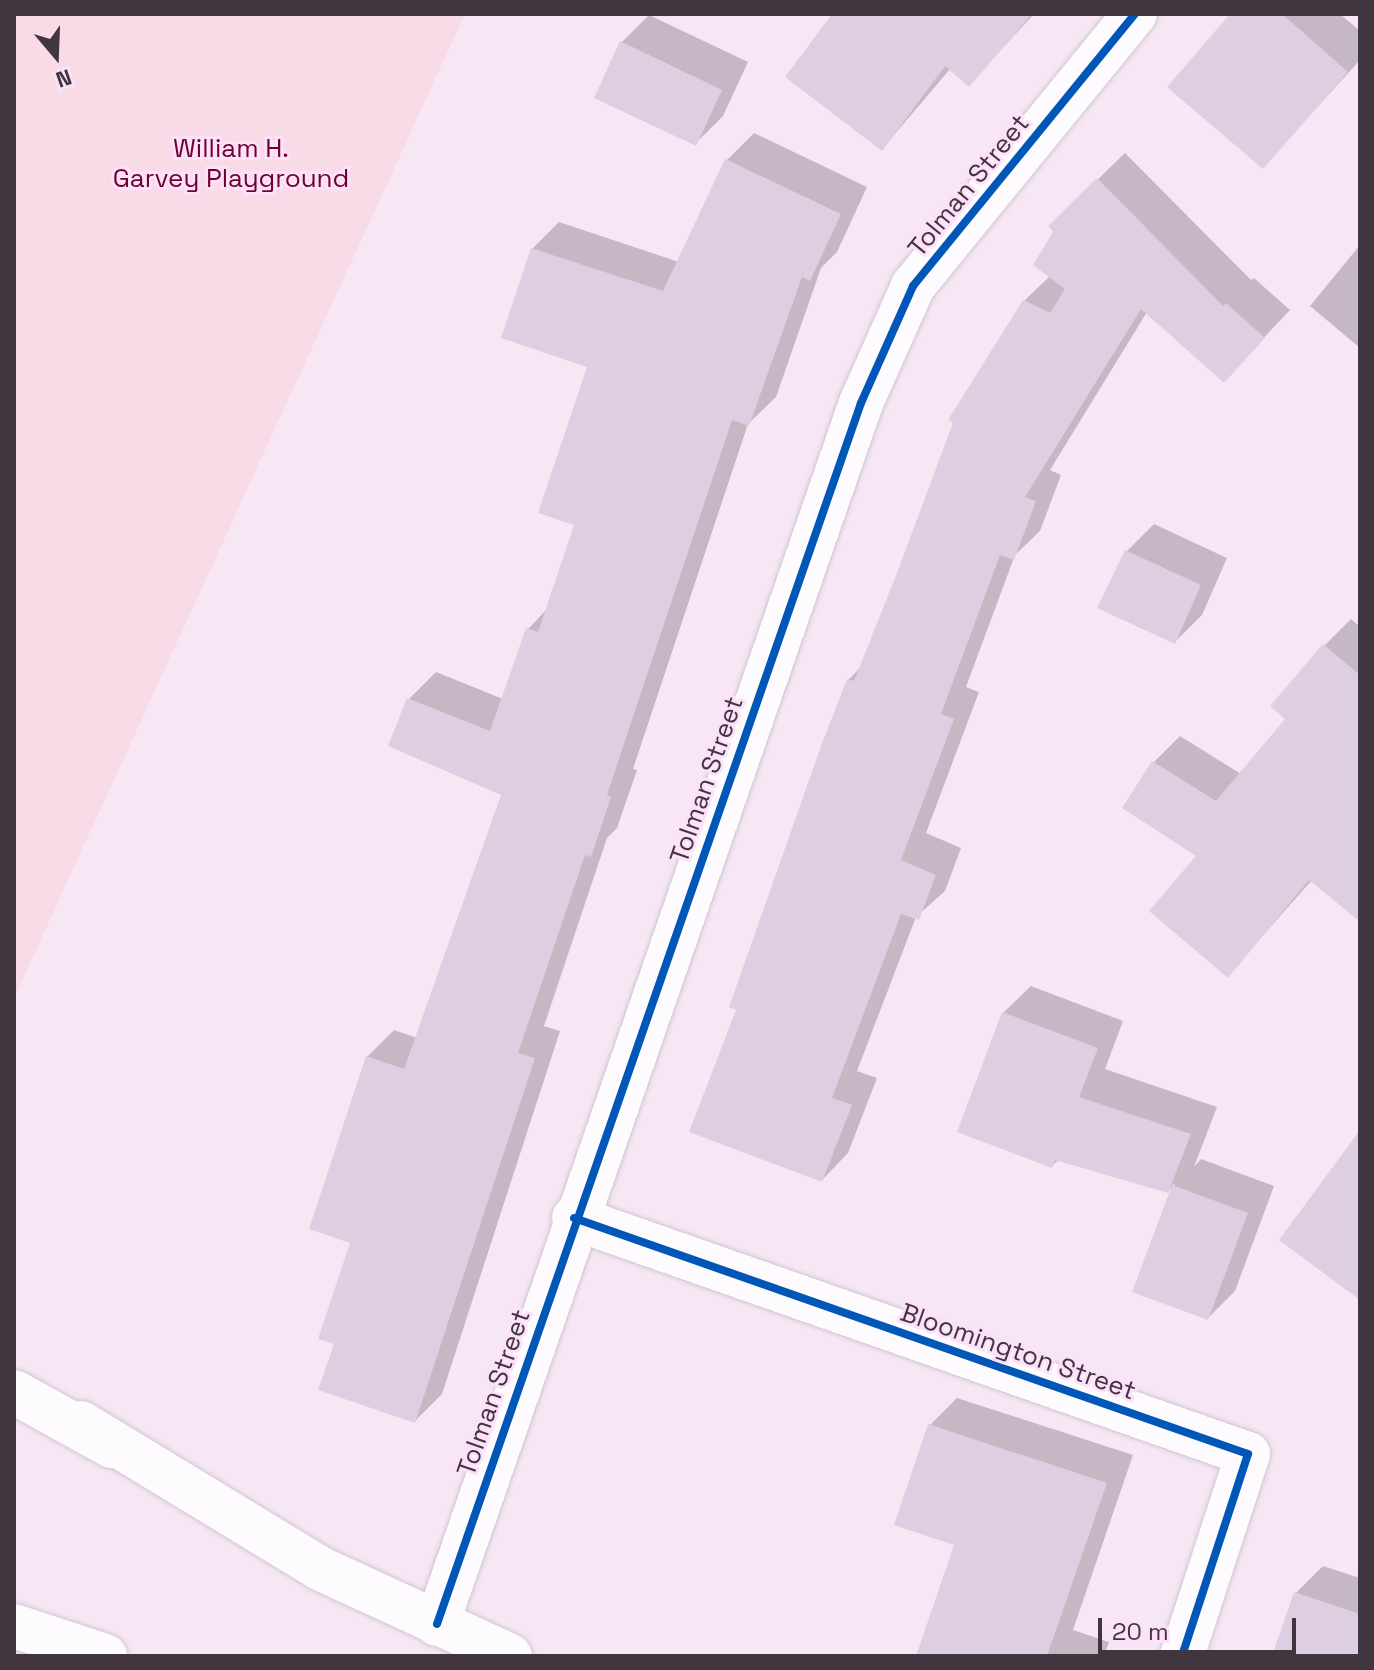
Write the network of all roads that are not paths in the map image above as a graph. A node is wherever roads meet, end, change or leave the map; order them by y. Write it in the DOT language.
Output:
graph roads {
  1 [pos="1135,14"];
  2 [pos="574,1218"];
  3 [pos="14,1374"];
  4 [pos="14,1392"];
  5 [pos="112,1446"];
  6 [pos="437,1624"];
  7 [pos="14,1626"];
  8 [pos="105,1656"];
  9 [pos="510,1656"];
  10 [pos="1182,1656"];
  1 -- 2 [label="main road, Tolman Street"];
  2 -- 6 [label="main road, Tolman Street"];
  2 -- 10 [label="main road, Bloomington Street"];
  3 -- 5 [label="main road"];
  4 -- 5 [label="main road"];
  5 -- 6 [label="main road"];
  6 -- 9 [label="main road"];
  7 -- 8 [label="main road"];
}
